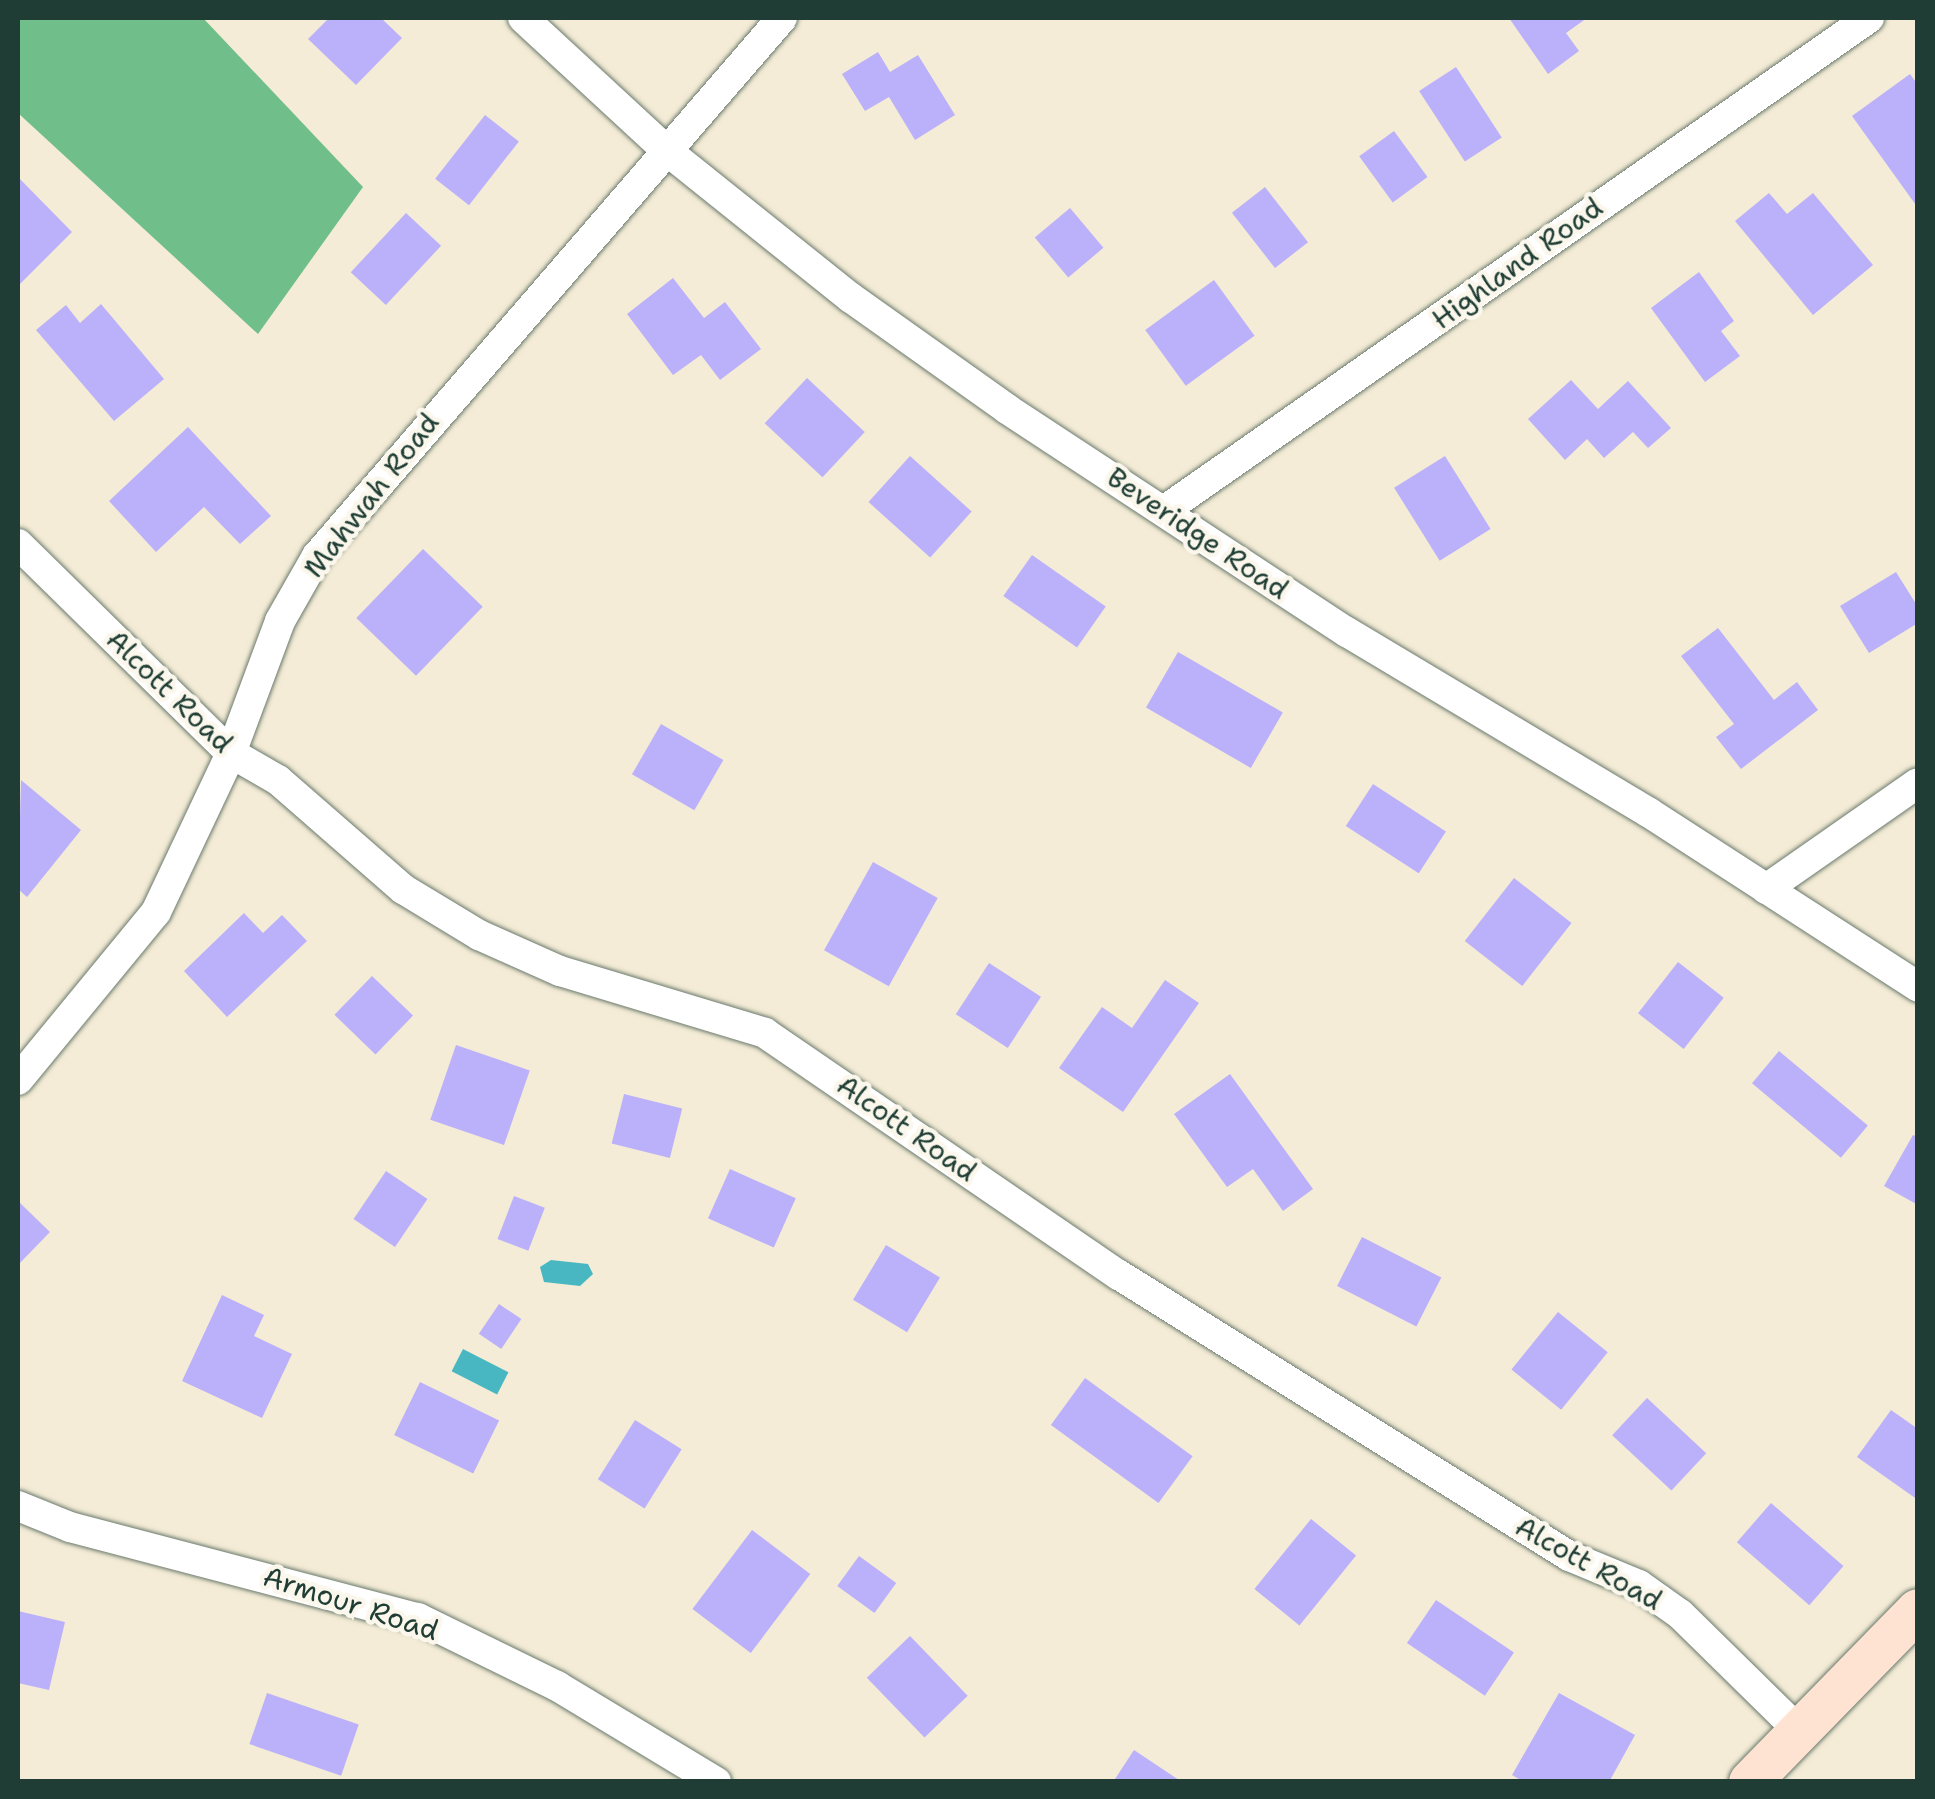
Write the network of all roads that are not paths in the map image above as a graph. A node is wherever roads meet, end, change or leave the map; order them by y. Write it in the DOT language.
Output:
graph roads {
  1 [pos="524,18"];
  2 [pos="782,18"];
  3 [pos="1869,18"];
  4 [pos="666,150"];
  5 [pos="1165,510"];
  6 [pos="18,544"];
  7 [pos="231,753"];
  8 [pos="1918,783"];
  9 [pos="1766,889"];
  10 [pos="1918,987"];
  11 [pos="18,1080"];
  12 [pos="18,1506"];
  13 [pos="1918,1610"];
  14 [pos="1800,1730"];
  15 [pos="716,1782"];
  16 [pos="1750,1782"];
  1 -- 4 [label="street, Beveridge Road"];
  2 -- 4 [label="street, Mahwah Road"];
  3 -- 5 [label="street, Highland Road"];
  4 -- 5 [label="street, Beveridge Road"];
  4 -- 7 [label="street, Mahwah Road"];
  5 -- 9 [label="street, Beveridge Road"];
  6 -- 7 [label="street, Alcott Road"];
  7 -- 11 [label="street, Mahwah Road"];
  7 -- 14 [label="street, Alcott Road"];
  8 -- 9 [label="street"];
  9 -- 10 [label="street, Beveridge Road"];
  12 -- 15 [label="street, Armour Road"];
  13 -- 14 [label="street"];
  14 -- 16 [label="street"];
}
